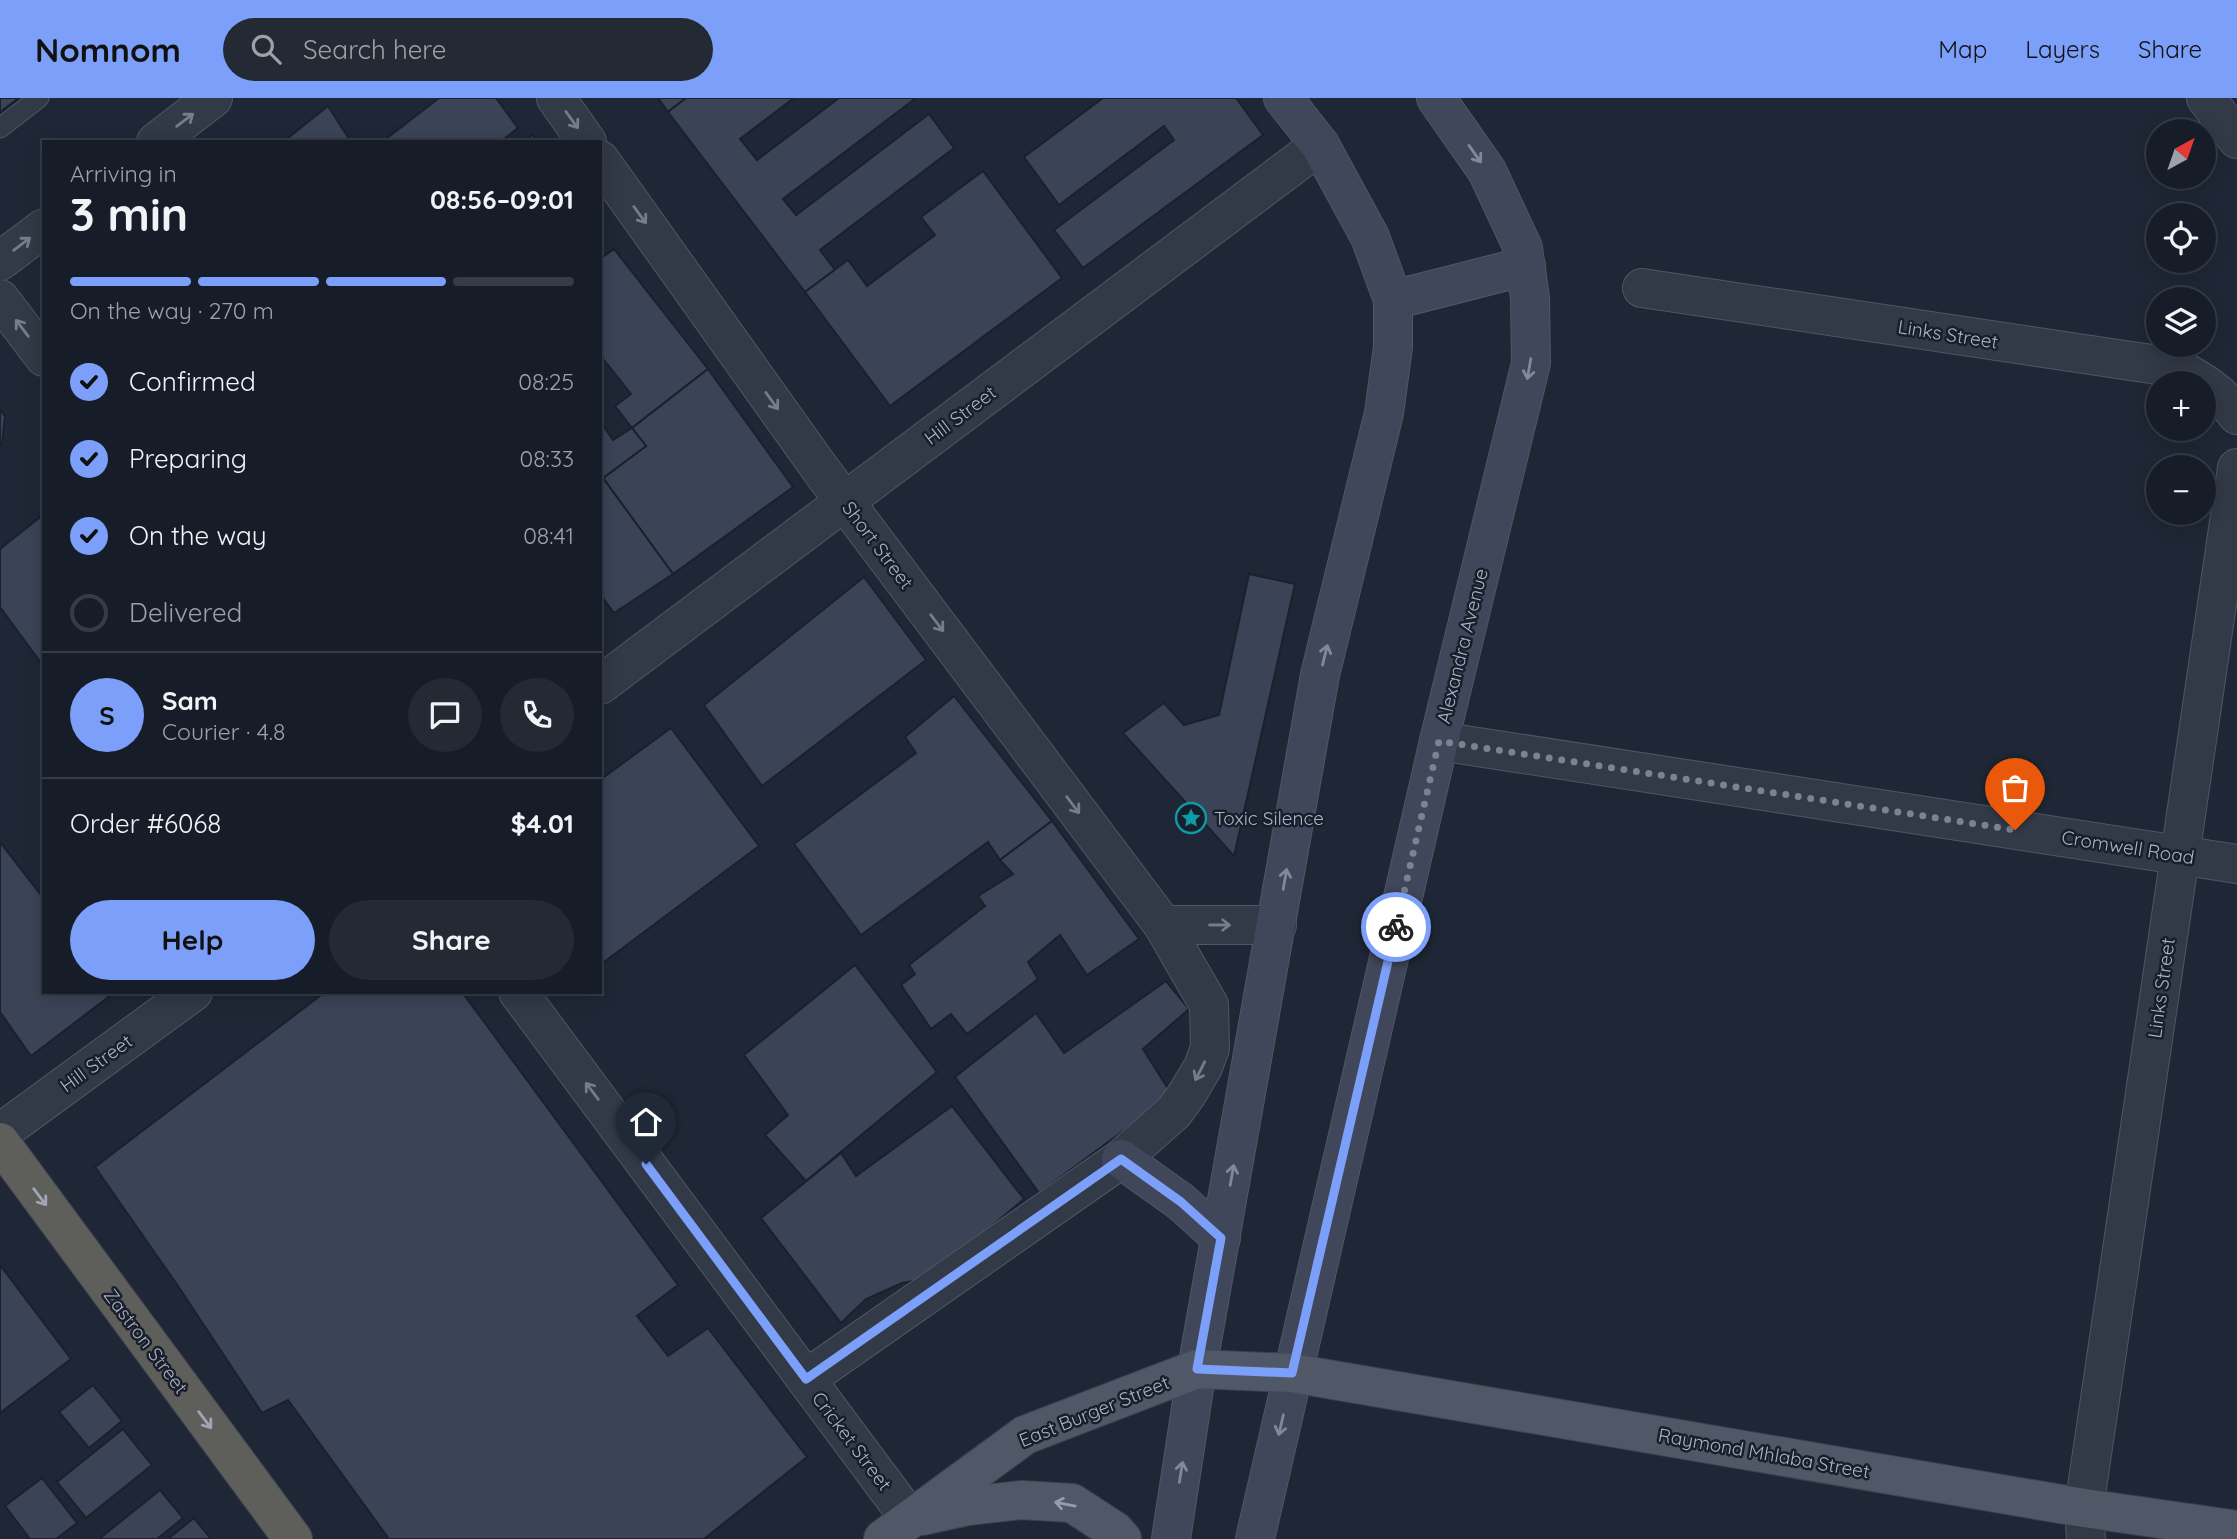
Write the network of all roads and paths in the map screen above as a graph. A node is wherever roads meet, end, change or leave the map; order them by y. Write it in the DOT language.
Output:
graph roads {
  1 [pos="39,98"];
  2 [pos="213,98"];
  3 [pos="556,98"];
  4 [pos="1283,98"];
  5 [pos="1436,98"];
  6 [pos="2206,98"];
  7 [pos="0,128"];
  8 [pos="2237,139"];
  9 [pos="159,140"];
  10 [pos="586,140"];
  11 [pos="1320,145"];
  12 [pos="602,163"];
  13 [pos="42,230"];
  14 [pos="0,261"];
  15 [pos="1526,266"];
  16 [pos="1642,288"];
  17 [pos="0,299"];
  18 [pos="1393,300"];
  19 [pos="42,354"];
  20 [pos="2237,415"];
  21 [pos="2237,468"];
  22 [pos="846,501"];
  23 [pos="602,684"];
  24 [pos="1439,741"];
  25 [pos="2180,855"];
  26 [pos="2237,864"];
  27 [pos="1163,925"];
  28 [pos="1277,925"];
  29 [pos="189,994"];
  30 [pos="520,994"];
  31 [pos="0,1133"];
  32 [pos="0,1142"];
  33 [pos="1121,1159"];
  34 [pos="1221,1238"];
  35 [pos="1197,1369"];
  36 [pos="1292,1373"];
  37 [pos="806,1379"];
  38 [pos="2085,1523"];
  39 [pos="896,1529"];
  40 [pos="2237,1530"];
  41 [pos="293,1539"];
  42 [pos="1122,1539"];
  43 [pos="1171,1539"];
  44 [pos="1255,1539"];
  1 -- 7 [label="lane"];
  9 -- 2 [label="street, one-way"];
  3 -- 10 [label="street, one-way"];
  4 -- 11 [label="main road"];
  5 -- 15 [label="main road, Alexandra Avenue, one-way"];
  6 -- 8 [label="street"];
  11 -- 18 [label="main road"];
  11 -- 22 [label="street, Hill Street"];
  12 -- 22 [label="street, Short Street, one-way"];
  14 -- 13 [label="street, one-way"];
  15 -- 18 [label="main road"];
  15 -- 24 [label="main road, Alexandra Avenue, one-way"];
  16 -- 20 [label="street, Links Street"];
  19 -- 17 [label="street, one-way"];
  28 -- 18 [label="main road, one-way"];
  21 -- 25 [label="street, Links Street"];
  22 -- 23 [label="street, Hill Street"];
  22 -- 27 [label="street, Short Street, one-way"];
  24 -- 25 [label="street, Cromwell Road"];
  24 -- 36 [label="main road, Alexandra Avenue"];
  25 -- 26 [label="street, Cromwell Road"];
  25 -- 38 [label="street, Links Street"];
  27 -- 28 [label="street, one-way"];
  27 -- 33 [label="street, Short Street, one-way"];
  34 -- 28 [label="main road, one-way"];
  29 -- 31 [label="street, Hill Street"];
  37 -- 30 [label="street, Cricket Street, one-way"];
  32 -- 41 [label="highway, Zastron Street, one-way"];
  33 -- 34 [label="main road"];
  33 -- 37 [label="street"];
  34 -- 35 [label="main road"];
  35 -- 36 [label="main road, East Burger Street"];
  35 -- 39 [label="main road, East Burger Street"];
  43 -- 35 [label="main road, one-way"];
  36 -- 38 [label="main road, Raymond Mhlaba Street"];
  36 -- 44 [label="main road, Alexandra Avenue, one-way"];
  37 -- 39 [label="street, Cricket Street"];
  38 -- 40 [label="main road, Raymond Mhlaba Street"];
  42 -- 39 [label="main road, one-way"];
}
